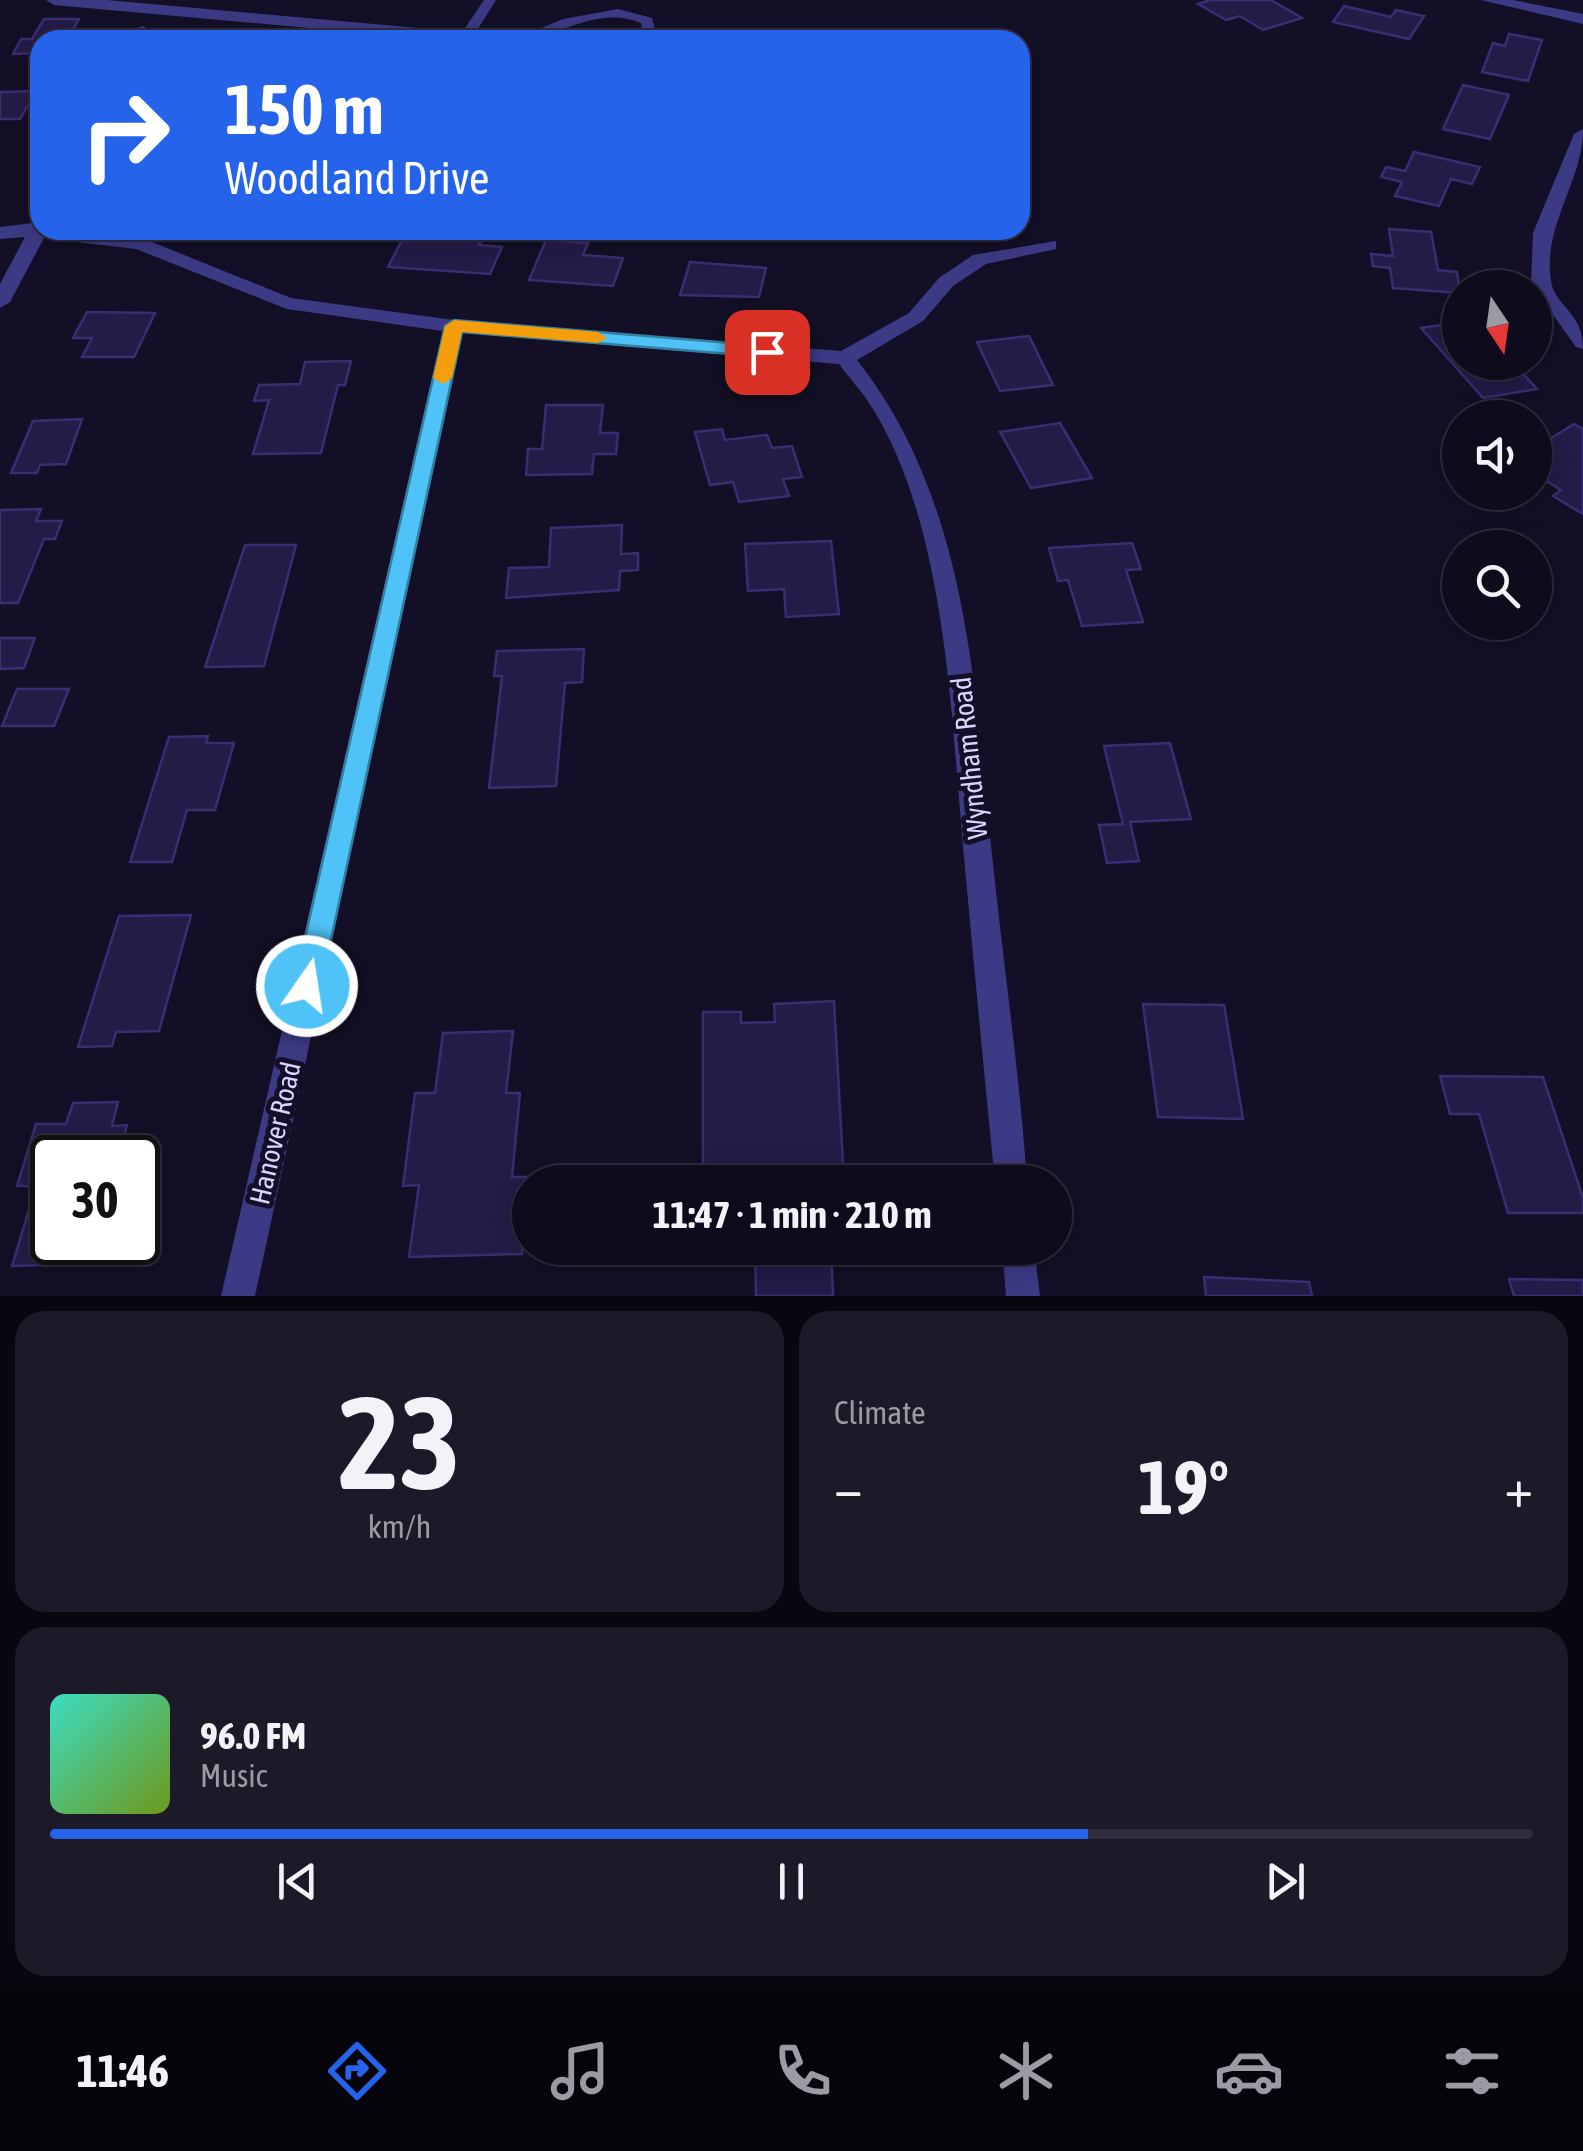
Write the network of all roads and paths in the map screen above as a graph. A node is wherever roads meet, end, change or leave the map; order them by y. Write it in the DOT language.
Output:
graph roads {
  1 [pos="54,0"];
  2 [pos="490,0"];
  3 [pos="1489,0"];
  4 [pos="1583,19"];
  5 [pos="388,30"];
  6 [pos="471,30"];
  7 [pos="548,30"];
  8 [pos="648,30"];
  9 [pos="1583,134"];
  10 [pos="30,231"];
  11 [pos="0,233"];
  12 [pos="34,240"];
  13 [pos="111,240"];
  14 [pos="1049,245"];
  15 [pos="0,302"];
  16 [pos="454,326"];
  17 [pos="1583,343"];
  18 [pos="845,358"];
  19 [pos="1009,1165"];
  20 [pos="1020,1265"];
  21 [pos="238,1296"];
  22 [pos="1023,1296"];
  1 -- 5 [label="street"];
  2 -- 6 [label="lane"];
  3 -- 4 [label="street"];
  7 -- 8 [label="lane"];
  9 -- 17 [label="street"];
  10 -- 11 [label="street"];
  12 -- 15 [label="street"];
  13 -- 16 [label="street"];
  14 -- 18 [label="street"];
  16 -- 18 [label="street"];
  16 -- 21 [label="street, Hanover Road"];
  18 -- 19 [label="street, Wyndham Road"];
  20 -- 22 [label="street"];
}
